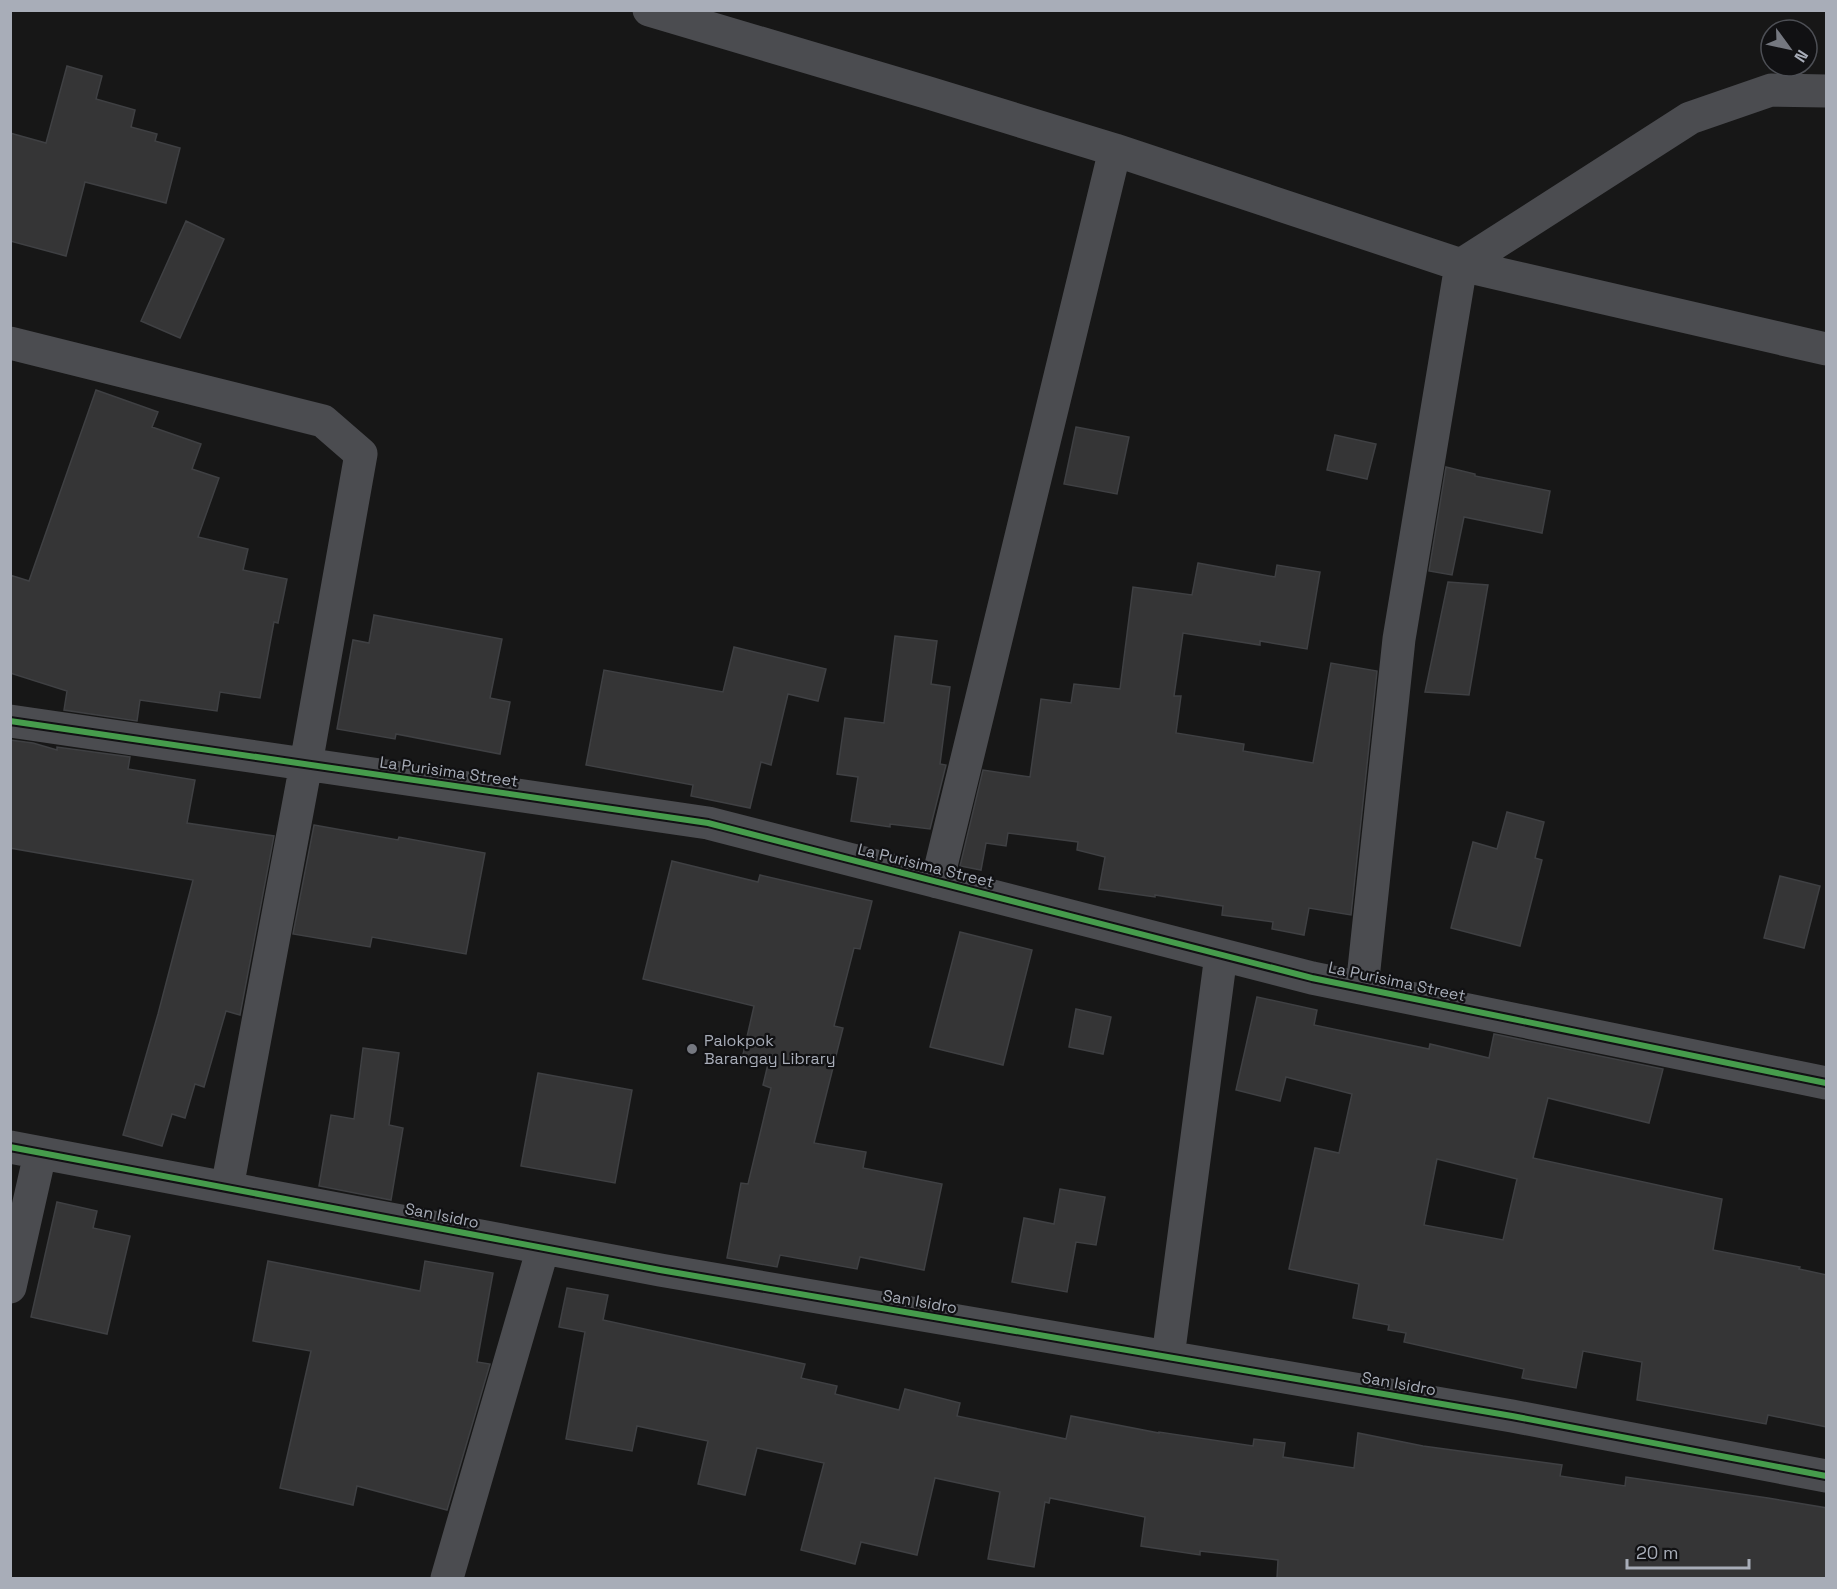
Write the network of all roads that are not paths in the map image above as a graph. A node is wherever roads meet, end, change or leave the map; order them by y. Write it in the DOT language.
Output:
graph roads {
  1 [pos="649,10"];
  2 [pos="1827,91"];
  3 [pos="1115,150"];
  4 [pos="1461,264"];
  5 [pos="10,343"];
  6 [pos="1827,349"];
  7 [pos="10,721"];
  8 [pos="306,764"];
  9 [pos="937,882"];
  10 [pos="1221,955"];
  11 [pos="1362,988"];
  12 [pos="1827,1083"];
  13 [pos="25,1150"];
  14 [pos="227,1188"];
  15 [pos="543,1248"];
  16 [pos="10,1287"];
  17 [pos="1168,1357"];
  18 [pos="1827,1476"];
  19 [pos="447,1578"];
  1 -- 3 [label="street"];
  2 -- 4 [label="street"];
  3 -- 4 [label="street"];
  3 -- 9 [label="street"];
  4 -- 6 [label="street"];
  4 -- 11 [label="street"];
  5 -- 8 [label="street"];
  7 -- 8 [label="street, La Purisima Street"];
  8 -- 9 [label="street, La Purisima Street"];
  8 -- 14 [label="street"];
  9 -- 10 [label="street, La Purisima Street"];
  10 -- 11 [label="street, La Purisima Street"];
  10 -- 17 [label="street"];
  11 -- 12 [label="street, La Purisima Street"];
  13 -- 14 [label="street, San Isidro"];
  13 -- 16 [label="street"];
  14 -- 15 [label="street, San Isidro"];
  15 -- 17 [label="street, San Isidro"];
  15 -- 19 [label="street"];
  17 -- 18 [label="street, San Isidro"];
}
